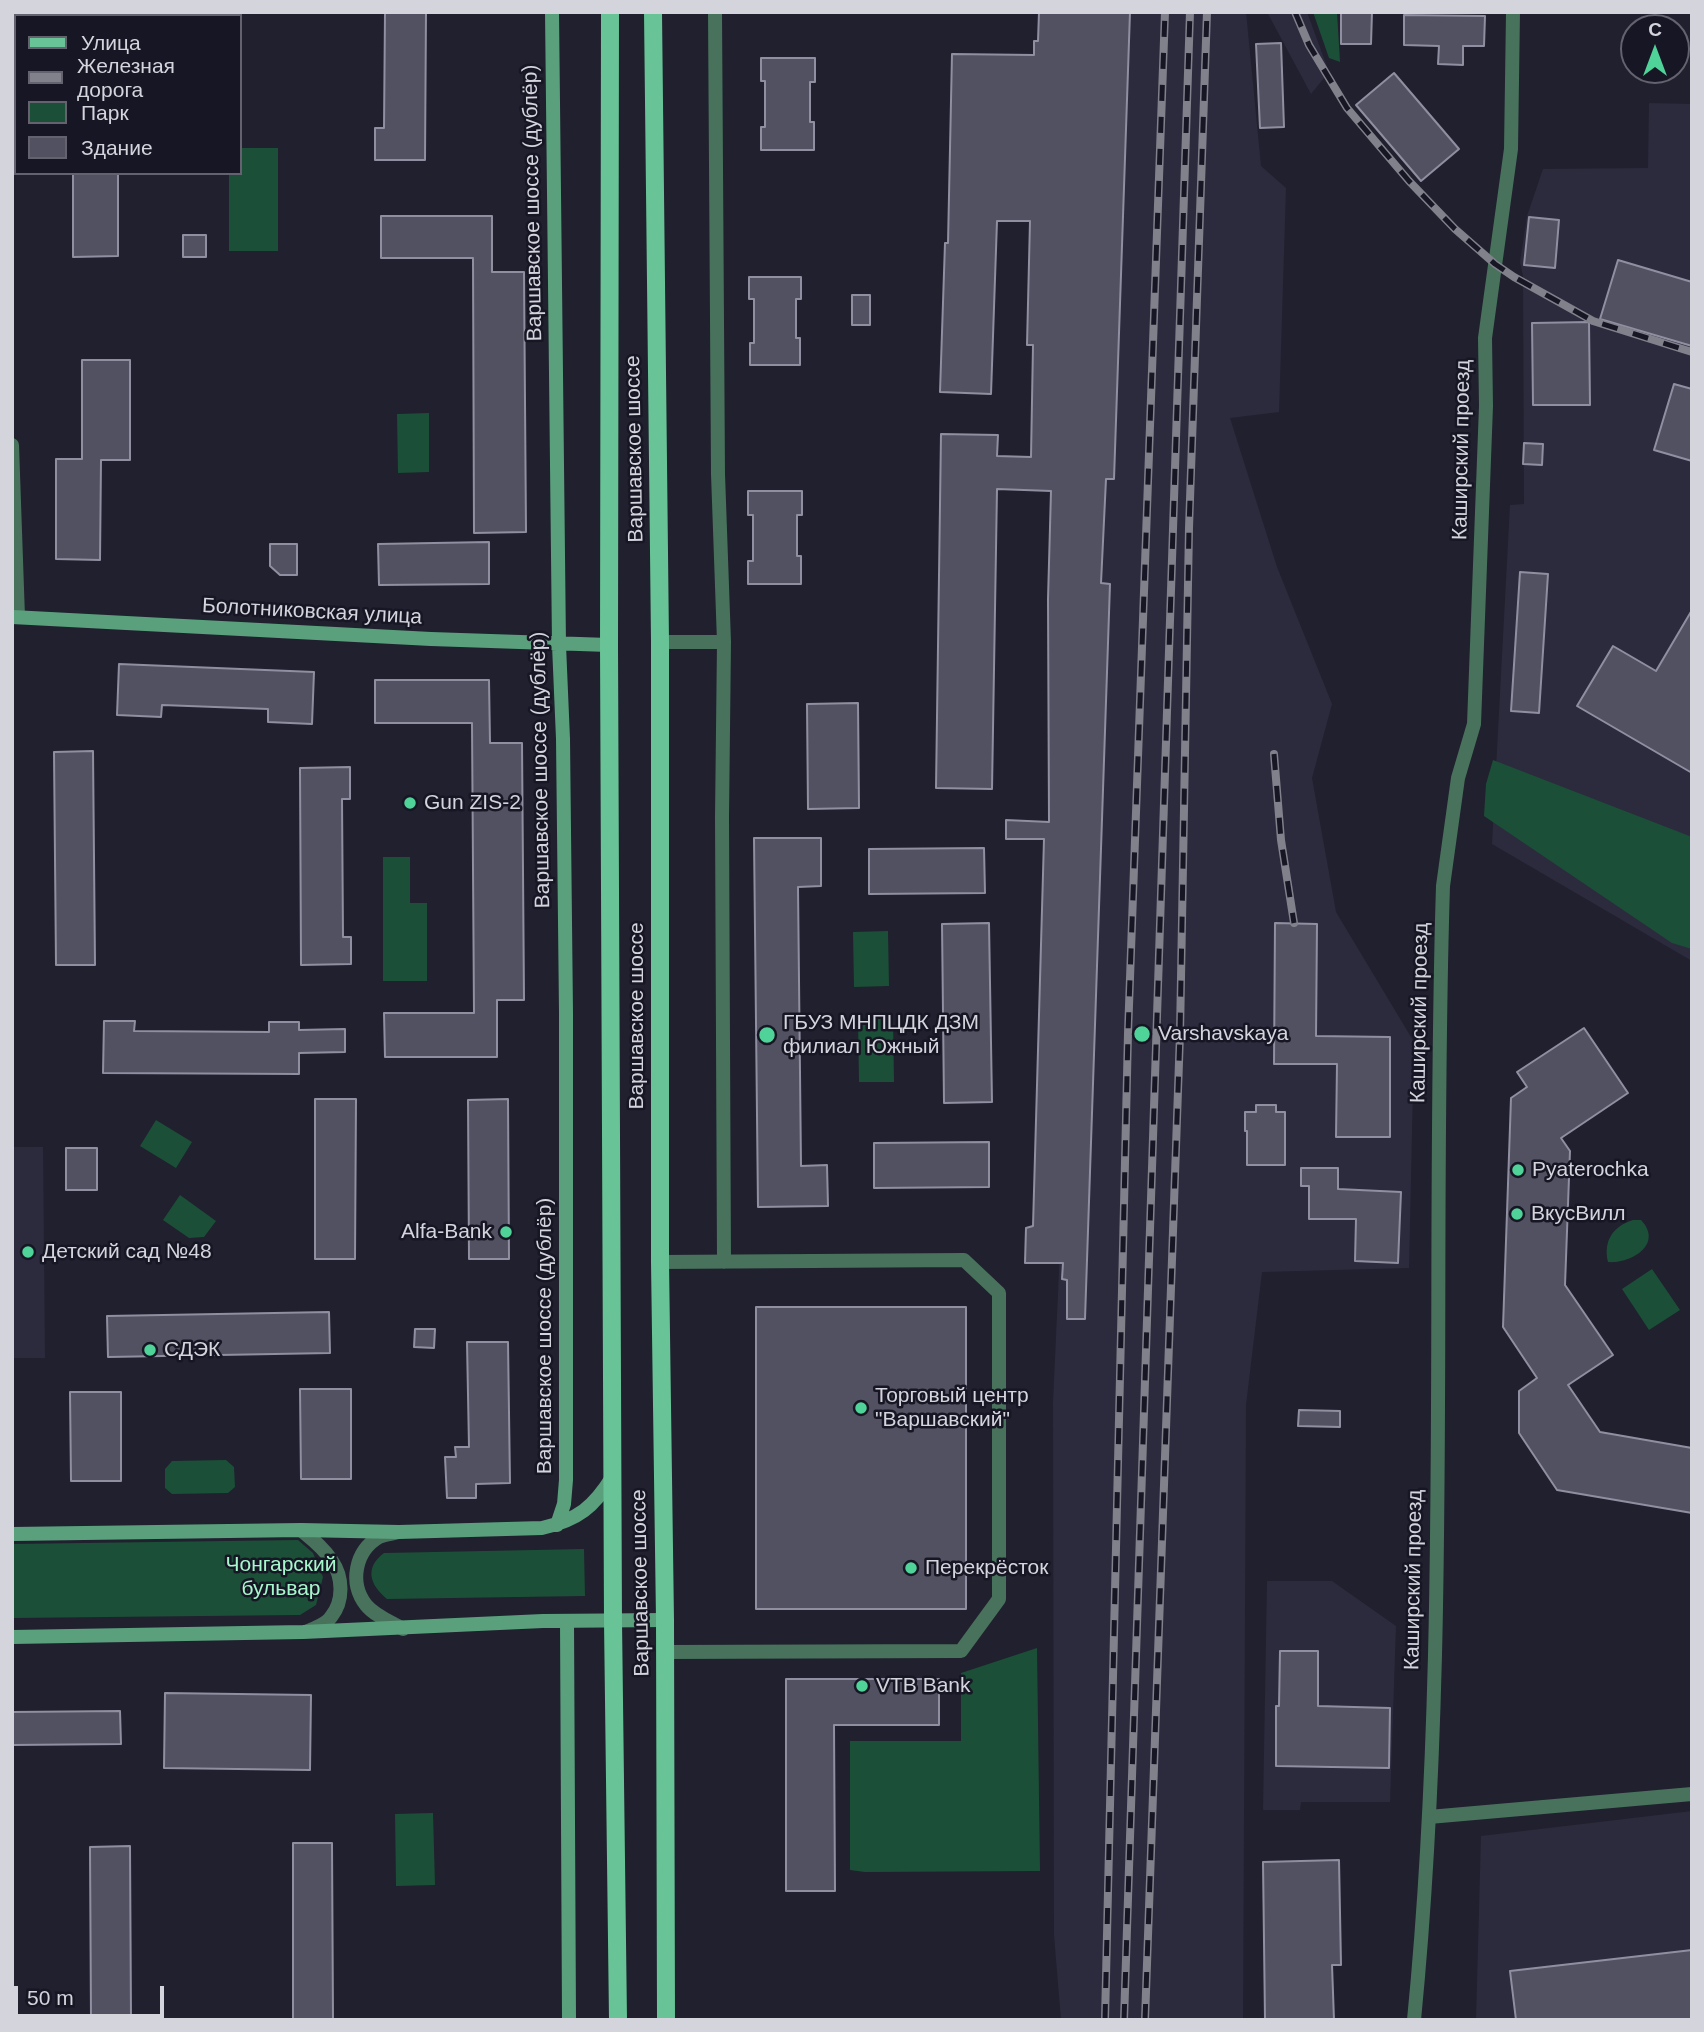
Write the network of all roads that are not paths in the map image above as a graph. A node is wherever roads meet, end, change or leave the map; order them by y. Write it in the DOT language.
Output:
graph roads {
  1 [pos="552,12"];
  2 [pos="610,12"];
  3 [pos="653,12"];
  4 [pos="715,12"];
  5 [pos="1513,12"];
  6 [pos="12,445"];
  7 [pos="15,617"];
  8 [pos="660,642"];
  9 [pos="724,642"];
  10 [pos="559,645"];
  11 [pos="609,645"];
  12 [pos="660,1262"];
  13 [pos="724,1262"];
  14 [pos="613,1476"];
  15 [pos="557,1525"];
  16 [pos="301,1530"];
  17 [pos="399,1532"];
  18 [pos="12,1534"];
  19 [pos="665,1620"];
  20 [pos="567,1621"];
  21 [pos="613,1621"];
  22 [pos="403,1629"];
  23 [pos="303,1632"];
  24 [pos="12,1637"];
  25 [pos="665,1652"];
  26 [pos="1692,1794"];
  27 [pos="1429,1817"];
  28 [pos="569,2020"];
  29 [pos="618,2020"];
  30 [pos="666,2020"];
  31 [pos="1414,2020"];
  1 -- 10 [label="street, Варшавское шоссе (дублёр)"];
  2 -- 11 [label="main road, Варшавское шоссе"];
  3 -- 8 [label="main road, Варшавское шоссе"];
  4 -- 9 [label="street"];
  5 -- 27 [label="street, Каширский проезд"];
  6 -- 7 [label="street"];
  7 -- 10 [label="street, Болотниковская улица"];
  8 -- 9 [label="street"];
  8 -- 12 [label="main road, Варшавское шоссе"];
  9 -- 13 [label="street"];
  10 -- 11 [label="street, Болотниковская улица"];
  10 -- 15 [label="street, Варшавское шоссе (дублёр)"];
  11 -- 14 [label="main road, Варшавское шоссе"];
  12 -- 13 [label="street"];
  12 -- 19 [label="main road, Варшавское шоссе"];
  13 -- 25 [label="street"];
  14 -- 15 [label="street"];
  14 -- 21 [label="main road, Варшавское шоссе"];
  15 -- 17 [label="street"];
  16 -- 17 [label="street"];
  16 -- 18 [label="street"];
  16 -- 23 [label="street"];
  17 -- 22 [label="street"];
  19 -- 21 [label="street"];
  19 -- 25 [label="main road, Варшавское шоссе"];
  20 -- 21 [label="street"];
  20 -- 22 [label="street"];
  20 -- 28 [label="street"];
  21 -- 29 [label="main road, Варшавское шоссе"];
  22 -- 23 [label="street"];
  23 -- 24 [label="street"];
  25 -- 30 [label="main road, Варшавское шоссе"];
  26 -- 27 [label="street"];
  27 -- 31 [label="street, Каширский проезд"];
}
